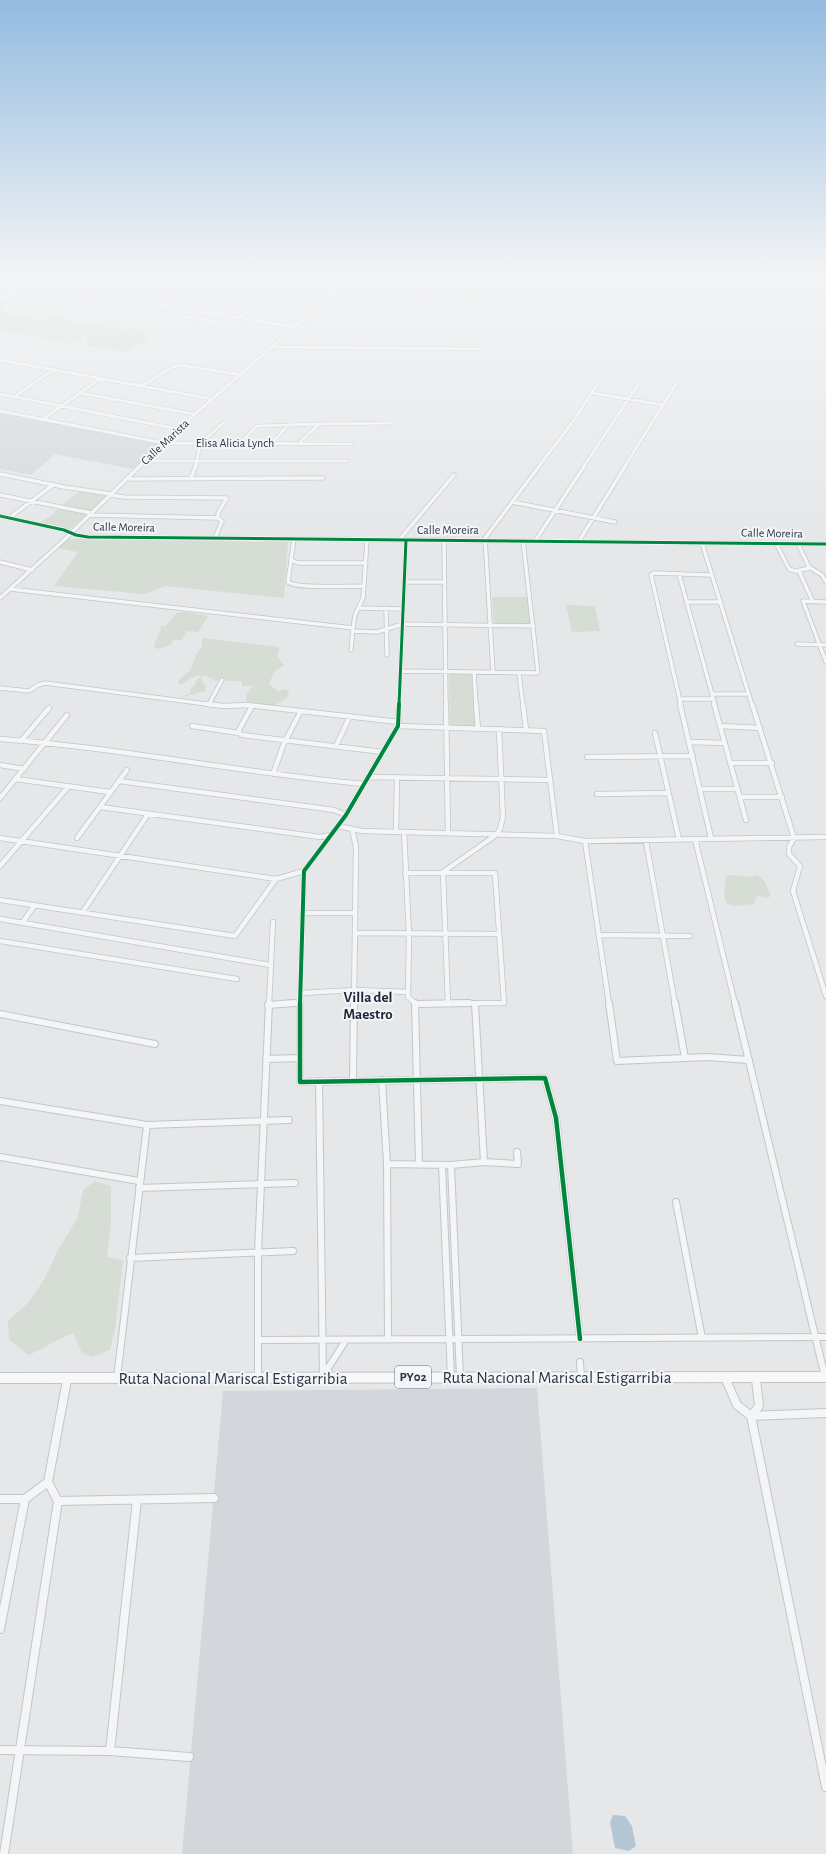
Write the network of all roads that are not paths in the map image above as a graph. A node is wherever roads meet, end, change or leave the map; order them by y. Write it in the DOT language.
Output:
graph roads {
  1 [pos="16,363"];
  2 [pos="255,363"];
  3 [pos="54,369"];
  4 [pos="241,375"];
  5 [pos="101,378"];
  6 [pos="639,383"];
  7 [pos="676,384"];
  8 [pos="142,386"];
  9 [pos="597,386"];
  10 [pos="80,392"];
  11 [pos="592,393"];
  12 [pos="0,394"];
  13 [pos="14,397"];
  14 [pos="212,399"];
  15 [pos="628,400"];
  16 [pos="663,405"];
  17 [pos="61,406"];
  18 [pos="0,411"];
  19 [pos="194,414"];
  20 [pos="42,420"];
  21 [pos="392,423"];
  22 [pos="223,424"];
  23 [pos="289,424"];
  24 [pos="319,424"];
  25 [pos="178,429"];
  26 [pos="163,443"];
  27 [pos="240,443"];
  28 [pos="272,443"];
  29 [pos="298,443"];
  30 [pos="200,444"];
  31 [pos="352,444"];
  32 [pos="144,461"];
  33 [pos="196,461"];
  34 [pos="347,461"];
  35 [pos="0,474"];
  36 [pos="454,475"];
  37 [pos="191,478"];
  38 [pos="323,478"];
  39 [pos="126,479"];
  40 [pos="53,485"];
  41 [pos="110,494"];
  42 [pos="0,495"];
  43 [pos="30,501"];
  44 [pos="512,502"];
  45 [pos="555,510"];
  46 [pos="90,514"];
  47 [pos="0,516"];
  48 [pos="593,517"];
  49 [pos="9,518"];
  50 [pos="218,518"];
  51 [pos="615,522"];
  52 [pos="69,534"];
  53 [pos="215,538"];
  54 [pos="294,539"];
  55 [pos="367,540"];
  56 [pos="399,540"];
  57 [pos="406,540"];
  58 [pos="444,540"];
  59 [pos="485,541"];
  60 [pos="523,541"];
  61 [pos="535,541"];
  62 [pos="579,541"];
  63 [pos="702,543"];
  64 [pos="776,543"];
  65 [pos="798,544"];
  66 [pos="826,544"];
  67 [pos="291,560"];
  68 [pos="0,562"];
  69 [pos="366,563"];
  70 [pos="811,568"];
  71 [pos="32,570"];
  72 [pos="799,571"];
  73 [pos="679,574"];
  74 [pos="711,575"];
  75 [pos="404,582"];
  76 [pos="444,582"];
  77 [pos="826,582"];
  78 [pos="364,586"];
  79 [pos="0,591"];
  80 [pos="8,591"];
  81 [pos="0,598"];
  82 [pos="686,602"];
  83 [pos="719,602"];
  84 [pos="813,602"];
  85 [pos="826,602"];
  86 [pos="360,608"];
  87 [pos="386,608"];
  88 [pos="402,609"];
  89 [pos="403,624"];
  90 [pos="445,624"];
  91 [pos="491,625"];
  92 [pos="534,626"];
  93 [pos="387,629"];
  94 [pos="353,630"];
  95 [pos="796,644"];
  96 [pos="820,645"];
  97 [pos="826,645"];
  98 [pos="351,650"];
  99 [pos="387,655"];
  100 [pos="826,662"];
  101 [pos="401,671"];
  102 [pos="446,672"];
  103 [pos="474,672"];
  104 [pos="493,672"];
  105 [pos="519,673"];
  106 [pos="222,680"];
  107 [pos="0,688"];
  108 [pos="712,694"];
  109 [pos="749,694"];
  110 [pos="680,699"];
  111 [pos="713,699"];
  112 [pos="209,704"];
  113 [pos="252,706"];
  114 [pos="49,708"];
  115 [pos="302,711"];
  116 [pos="67,716"];
  117 [pos="350,716"];
  118 [pos="398,724"];
  119 [pos="192,726"];
  120 [pos="720,726"];
  121 [pos="446,728"];
  122 [pos="760,728"];
  123 [pos="478,729"];
  124 [pos="499,729"];
  125 [pos="526,730"];
  126 [pos="239,733"];
  127 [pos="655,733"];
  128 [pos="0,739"];
  129 [pos="21,740"];
  130 [pos="286,740"];
  131 [pos="45,742"];
  132 [pos="690,742"];
  133 [pos="725,743"];
  134 [pos="336,746"];
  135 [pos="383,752"];
  136 [pos="660,756"];
  137 [pos="693,756"];
  138 [pos="587,757"];
  139 [pos="731,763"];
  140 [pos="772,763"];
  141 [pos="0,765"];
  142 [pos="24,769"];
  143 [pos="127,770"];
  144 [pos="273,774"];
  145 [pos="368,777"];
  146 [pos="397,777"];
  147 [pos="447,778"];
  148 [pos="15,779"];
  149 [pos="501,779"];
  150 [pos="550,780"];
  151 [pos="119,781"];
  152 [pos="364,784"];
  153 [pos="68,787"];
  154 [pos="700,789"];
  155 [pos="738,789"];
  156 [pos="110,792"];
  157 [pos="668,793"];
  158 [pos="597,794"];
  159 [pos="740,797"];
  160 [pos="782,797"];
  161 [pos="0,798"];
  162 [pos="100,807"];
  163 [pos="148,814"];
  164 [pos="346,815"];
  165 [pos="746,820"];
  166 [pos="338,826"];
  167 [pos="352,829"];
  168 [pos="396,832"];
  169 [pos="404,832"];
  170 [pos="448,833"];
  171 [pos="331,835"];
  172 [pos="496,835"];
  173 [pos="557,836"];
  174 [pos="826,837"];
  175 [pos="0,838"];
  176 [pos="76,838"];
  177 [pos="711,838"];
  178 [pos="794,838"];
  179 [pos="679,839"];
  180 [pos="695,839"];
  181 [pos="23,841"];
  182 [pos="586,841"];
  183 [pos="646,841"];
  184 [pos="120,856"];
  185 [pos="0,866"];
  186 [pos="304,871"];
  187 [pos="443,872"];
  188 [pos="405,873"];
  189 [pos="276,879"];
  190 [pos="0,900"];
  191 [pos="35,905"];
  192 [pos="82,913"];
  193 [pos="304,913"];
  194 [pos="355,913"];
  195 [pos="0,919"];
  196 [pos="273,922"];
  197 [pos="22,923"];
  198 [pos="355,933"];
  199 [pos="409,934"];
  200 [pos="445,934"];
  201 [pos="499,934"];
  202 [pos="599,935"];
  203 [pos="663,936"];
  204 [pos="690,936"];
  205 [pos="0,941"];
  206 [pos="270,965"];
  207 [pos="237,979"];
  208 [pos="356,990"];
  209 [pos="408,992"];
  210 [pos="301,993"];
  211 [pos="826,996"];
  212 [pos="301,1003"];
  213 [pos="416,1004"];
  214 [pos="448,1004"];
  215 [pos="475,1004"];
  216 [pos="268,1005"];
  217 [pos="1,1016"];
  218 [pos="155,1044"];
  219 [pos="299,1058"];
  220 [pos="685,1058"];
  221 [pos="266,1059"];
  222 [pos="749,1060"];
  223 [pos="480,1079"];
  224 [pos="353,1080"];
  225 [pos="382,1080"];
  226 [pos="417,1080"];
  227 [pos="320,1081"];
  228 [pos="0,1101"];
  229 [pos="264,1120"];
  230 [pos="289,1120"];
  231 [pos="147,1125"];
  232 [pos="517,1152"];
  233 [pos="0,1158"];
  234 [pos="484,1162"];
  235 [pos="387,1164"];
  236 [pos="419,1164"];
  237 [pos="442,1165"];
  238 [pos="451,1166"];
  239 [pos="139,1181"];
  240 [pos="295,1183"];
  241 [pos="261,1185"];
  242 [pos="139,1188"];
  243 [pos="676,1202"];
  244 [pos="293,1251"];
  245 [pos="258,1252"];
  246 [pos="130,1258"];
  247 [pos="816,1337"];
  248 [pos="826,1337"];
  249 [pos="702,1338"];
  250 [pos="580,1339"];
  251 [pos="258,1340"];
  252 [pos="322,1340"];
  253 [pos="346,1340"];
  254 [pos="388,1340"];
  255 [pos="449,1340"];
  256 [pos="458,1340"];
  257 [pos="580,1362"];
  258 [pos="323,1377"];
  259 [pos="455,1377"];
  260 [pos="581,1377"];
  261 [pos="756,1377"];
  262 [pos="826,1377"];
  263 [pos="0,1378"];
  264 [pos="67,1378"];
  265 [pos="725,1378"];
  266 [pos="117,1379"];
  267 [pos="258,1379"];
  268 [pos="826,1413"];
  269 [pos="751,1416"];
  270 [pos="48,1482"];
  271 [pos="214,1498"];
  272 [pos="0,1499"];
  273 [pos="25,1499"];
  274 [pos="137,1500"];
  275 [pos="58,1501"];
  276 [pos="0,1630"];
  277 [pos="0,1750"];
  278 [pos="20,1750"];
  279 [pos="110,1751"];
  280 [pos="189,1757"];
  281 [pos="826,1787"];
  282 [pos="4,1854"];
  1 -- 3 [label="street"];
  2 -- 4 [label="street, Calle Marista"];
  3 -- 5 [label="street"];
  3 -- 13 [label="street"];
  4 -- 8 [label="street"];
  4 -- 14 [label="street, Calle Marista"];
  5 -- 8 [label="street"];
  5 -- 10 [label="street"];
  6 -- 15 [label="street"];
  7 -- 16 [label="street"];
  8 -- 14 [label="street"];
  9 -- 11 [label="street"];
  10 -- 17 [label="street"];
  10 -- 19 [label="street"];
  11 -- 15 [label="street"];
  11 -- 44 [label="street"];
  12 -- 13 [label="street"];
  13 -- 17 [label="street"];
  14 -- 19 [label="street, Calle Marista"];
  15 -- 16 [label="street"];
  15 -- 45 [label="street"];
  16 -- 48 [label="street"];
  17 -- 20 [label="street"];
  17 -- 25 [label="street"];
  18 -- 20 [label="street, Elisa Alicia Lynch"];
  19 -- 25 [label="street, Calle Marista"];
  20 -- 26 [label="street, Elisa Alicia Lynch"];
  21 -- 24 [label="street"];
  22 -- 30 [label="street"];
  23 -- 24 [label="street"];
  23 -- 27 [label="street"];
  23 -- 28 [label="street"];
  24 -- 29 [label="street"];
  25 -- 26 [label="street, Calle Marista"];
  26 -- 30 [label="street, Elisa Alicia Lynch"];
  26 -- 32 [label="street, Calle Marista"];
  27 -- 28 [label="street, Elisa Alicia Lynch"];
  27 -- 30 [label="street, Elisa Alicia Lynch"];
  28 -- 29 [label="street, Elisa Alicia Lynch"];
  29 -- 31 [label="street, Elisa Alicia Lynch"];
  30 -- 33 [label="street"];
  32 -- 33 [label="street"];
  32 -- 39 [label="street, Calle Marista"];
  33 -- 34 [label="street"];
  33 -- 37 [label="street"];
  35 -- 40 [label="street"];
  36 -- 56 [label="street"];
  37 -- 38 [label="street"];
  37 -- 39 [label="street"];
  39 -- 41 [label="street, Calle Marista"];
  40 -- 41 [label="street"];
  40 -- 43 [label="street"];
  41 -- 46 [label="street, Calle Marista"];
  41 -- 50 [label="street"];
  42 -- 43 [label="street"];
  43 -- 46 [label="street"];
  43 -- 49 [label="street"];
  44 -- 45 [label="street"];
  44 -- 59 [label="street"];
  45 -- 48 [label="street"];
  45 -- 61 [label="street"];
  46 -- 50 [label="street"];
  46 -- 52 [label="street, Calle Marista"];
  47 -- 49 [label="street, Calle Moreira"];
  48 -- 51 [label="street"];
  48 -- 62 [label="street"];
  49 -- 52 [label="street, Calle Moreira"];
  50 -- 53 [label="street"];
  52 -- 53 [label="street, Calle Moreira"];
  52 -- 71 [label="street, Calle Marista"];
  53 -- 54 [label="street, Calle Moreira"];
  54 -- 55 [label="street, Calle Moreira"];
  54 -- 67 [label="street"];
  55 -- 56 [label="street, Calle Moreira"];
  55 -- 69 [label="street"];
  56 -- 57 [label="street, Calle Moreira"];
  57 -- 58 [label="street, Calle Moreira"];
  57 -- 75 [label="street"];
  58 -- 59 [label="street, Calle Moreira"];
  58 -- 76 [label="street"];
  59 -- 60 [label="street, Calle Moreira"];
  59 -- 91 [label="street"];
  60 -- 61 [label="street, Calle Moreira"];
  60 -- 92 [label="street"];
  61 -- 62 [label="street, Calle Moreira"];
  62 -- 63 [label="street, Calle Moreira"];
  63 -- 64 [label="street, Calle Moreira"];
  63 -- 74 [label="street"];
  64 -- 65 [label="street, Calle Moreira"];
  64 -- 72 [label="street"];
  65 -- 66 [label="street, Calle Moreira"];
  65 -- 70 [label="street"];
  67 -- 69 [label="street"];
  67 -- 78 [label="street"];
  68 -- 71 [label="street"];
  69 -- 78 [label="street"];
  70 -- 72 [label="street"];
  70 -- 77 [label="street"];
  71 -- 80 [label="street, Calle Marista"];
  72 -- 84 [label="street"];
  73 -- 74 [label="street"];
  73 -- 82 [label="street"];
  73 -- 110 [label="street"];
  74 -- 83 [label="street"];
  75 -- 76 [label="street"];
  75 -- 88 [label="street"];
  76 -- 90 [label="street"];
  78 -- 86 [label="street"];
  79 -- 80 [label="street"];
  80 -- 81 [label="street, Calle Marista"];
  80 -- 94 [label="street"];
  82 -- 83 [label="street"];
  82 -- 108 [label="street"];
  83 -- 109 [label="street"];
  84 -- 85 [label="street"];
  84 -- 96 [label="street"];
  86 -- 87 [label="street"];
  86 -- 94 [label="street"];
  87 -- 88 [label="street"];
  87 -- 93 [label="street"];
  88 -- 89 [label="street"];
  89 -- 90 [label="street"];
  89 -- 93 [label="street"];
  89 -- 101 [label="street"];
  90 -- 91 [label="street"];
  90 -- 102 [label="street"];
  91 -- 92 [label="street"];
  91 -- 104 [label="street"];
  92 -- 105 [label="street"];
  93 -- 94 [label="street"];
  93 -- 99 [label="street"];
  94 -- 98 [label="street"];
  95 -- 96 [label="street"];
  96 -- 97 [label="street"];
  96 -- 100 [label="street"];
  101 -- 102 [label="street"];
  101 -- 118 [label="street"];
  102 -- 103 [label="street"];
  102 -- 121 [label="street"];
  103 -- 104 [label="street"];
  103 -- 123 [label="street"];
  104 -- 105 [label="street"];
  105 -- 125 [label="street"];
  106 -- 112 [label="street"];
  107 -- 112 [label="street"];
  108 -- 109 [label="street"];
  108 -- 111 [label="street"];
  109 -- 122 [label="street"];
  110 -- 111 [label="street"];
  110 -- 132 [label="street"];
  111 -- 120 [label="street"];
  112 -- 113 [label="street"];
  113 -- 115 [label="street"];
  113 -- 126 [label="street"];
  114 -- 129 [label="street"];
  115 -- 117 [label="street"];
  115 -- 130 [label="street"];
  116 -- 131 [label="street"];
  117 -- 118 [label="street"];
  117 -- 134 [label="street"];
  118 -- 121 [label="street"];
  118 -- 135 [label="street"];
  119 -- 126 [label="street"];
  120 -- 122 [label="street"];
  120 -- 133 [label="street"];
  121 -- 123 [label="street"];
  121 -- 147 [label="street"];
  122 -- 140 [label="street"];
  123 -- 124 [label="street"];
  124 -- 125 [label="street"];
  124 -- 149 [label="street"];
  125 -- 150 [label="street"];
  126 -- 130 [label="street"];
  127 -- 136 [label="street"];
  128 -- 129 [label="street"];
  129 -- 131 [label="street"];
  130 -- 134 [label="street"];
  130 -- 144 [label="street"];
  131 -- 142 [label="street"];
  131 -- 144 [label="street"];
  132 -- 133 [label="street"];
  132 -- 137 [label="street"];
  133 -- 139 [label="street"];
  134 -- 135 [label="street"];
  135 -- 145 [label="street"];
  136 -- 137 [label="street"];
  136 -- 138 [label="street"];
  136 -- 157 [label="street"];
  137 -- 154 [label="street"];
  139 -- 140 [label="street"];
  139 -- 155 [label="street"];
  140 -- 160 [label="street"];
  141 -- 142 [label="street"];
  142 -- 148 [label="street"];
  143 -- 151 [label="street"];
  144 -- 152 [label="street"];
  145 -- 146 [label="street"];
  145 -- 152 [label="street"];
  146 -- 147 [label="street"];
  146 -- 168 [label="street"];
  147 -- 149 [label="street"];
  147 -- 170 [label="street"];
  148 -- 153 [label="street"];
  148 -- 161 [label="street"];
  149 -- 150 [label="street"];
  149 -- 172 [label="street"];
  150 -- 173 [label="street"];
  151 -- 156 [label="street"];
  151 -- 164 [label="street"];
  152 -- 164 [label="street"];
  153 -- 156 [label="street"];
  153 -- 181 [label="street"];
  154 -- 155 [label="street"];
  154 -- 177 [label="street"];
  155 -- 159 [label="street"];
  156 -- 162 [label="street"];
  157 -- 158 [label="street"];
  157 -- 179 [label="street"];
  159 -- 160 [label="street"];
  159 -- 165 [label="street"];
  160 -- 178 [label="street"];
  162 -- 163 [label="street"];
  162 -- 176 [label="street"];
  163 -- 171 [label="street"];
  163 -- 184 [label="street"];
  164 -- 166 [label="street"];
  166 -- 167 [label="street"];
  166 -- 171 [label="street"];
  167 -- 168 [label="street"];
  167 -- 194 [label="street"];
  168 -- 169 [label="street"];
  169 -- 170 [label="street"];
  169 -- 188 [label="street"];
  170 -- 172 [label="street"];
  171 -- 186 [label="street"];
  172 -- 173 [label="street"];
  172 -- 187 [label="street"];
  173 -- 182 [label="street"];
  174 -- 178 [label="street"];
  175 -- 181 [label="street"];
  177 -- 178 [label="street"];
  177 -- 180 [label="street"];
  178 -- 211 [label="street"];
  179 -- 180 [label="street"];
  179 -- 183 [label="street"];
  180 -- 222 [label="street"];
  181 -- 184 [label="street"];
  181 -- 185 [label="street"];
  182 -- 183 [label="street"];
  182 -- 202 [label="street"];
  183 -- 203 [label="street"];
  184 -- 189 [label="street"];
  184 -- 192 [label="street"];
  186 -- 189 [label="street"];
  186 -- 193 [label="street"];
  187 -- 188 [label="street"];
  187 -- 200 [label="street"];
  187 -- 201 [label="street"];
  188 -- 199 [label="street"];
  189 -- 192 [label="street"];
  190 -- 191 [label="street"];
  191 -- 192 [label="street"];
  191 -- 197 [label="street"];
  193 -- 194 [label="street"];
  193 -- 210 [label="street"];
  194 -- 198 [label="street"];
  195 -- 197 [label="street"];
  196 -- 206 [label="street"];
  197 -- 206 [label="street"];
  198 -- 199 [label="street"];
  198 -- 208 [label="street"];
  199 -- 200 [label="street"];
  199 -- 209 [label="street"];
  200 -- 201 [label="street"];
  200 -- 214 [label="street"];
  201 -- 215 [label="street"];
  202 -- 203 [label="street"];
  202 -- 220 [label="street"];
  203 -- 204 [label="street"];
  203 -- 220 [label="street"];
  205 -- 207 [label="street"];
  206 -- 216 [label="street"];
  208 -- 209 [label="street"];
  208 -- 210 [label="street"];
  208 -- 224 [label="street"];
  209 -- 213 [label="street"];
  210 -- 212 [label="street"];
  212 -- 216 [label="street"];
  212 -- 219 [label="street"];
  213 -- 214 [label="street"];
  213 -- 226 [label="street"];
  214 -- 215 [label="street"];
  215 -- 223 [label="street"];
  216 -- 221 [label="street"];
  217 -- 218 [label="street"];
  219 -- 221 [label="street"];
  219 -- 227 [label="street"];
  220 -- 222 [label="street"];
  221 -- 229 [label="street"];
  222 -- 247 [label="street"];
  223 -- 226 [label="street"];
  223 -- 234 [label="street"];
  223 -- 250 [label="street"];
  224 -- 225 [label="street"];
  224 -- 227 [label="street"];
  225 -- 226 [label="street"];
  225 -- 235 [label="street"];
  226 -- 236 [label="street"];
  227 -- 252 [label="street"];
  228 -- 231 [label="street"];
  229 -- 230 [label="street"];
  229 -- 231 [label="street"];
  229 -- 241 [label="street"];
  231 -- 239 [label="street"];
  232 -- 234 [label="street"];
  233 -- 239 [label="street"];
  234 -- 238 [label="street"];
  235 -- 236 [label="street"];
  235 -- 254 [label="street"];
  236 -- 237 [label="street"];
  237 -- 238 [label="street"];
  237 -- 255 [label="street"];
  238 -- 256 [label="street"];
  239 -- 242 [label="street"];
  240 -- 241 [label="street"];
  241 -- 242 [label="street"];
  241 -- 245 [label="street"];
  242 -- 246 [label="street"];
  243 -- 249 [label="street"];
  244 -- 245 [label="street"];
  245 -- 246 [label="street"];
  245 -- 251 [label="street"];
  246 -- 266 [label="street"];
  247 -- 248 [label="street"];
  247 -- 249 [label="street"];
  247 -- 262 [label="street"];
  249 -- 250 [label="street"];
  250 -- 256 [label="street"];
  251 -- 252 [label="street"];
  251 -- 267 [label="street"];
  252 -- 253 [label="street"];
  252 -- 258 [label="street"];
  253 -- 254 [label="street"];
  253 -- 258 [label="street"];
  254 -- 255 [label="street"];
  255 -- 256 [label="street"];
  255 -- 259 [label="street"];
  256 -- 259 [label="street"];
  257 -- 260 [label="street"];
  258 -- 259 [label="main road, Ruta Nacional Mariscal Estigarribia / PY02"];
  258 -- 267 [label="main road, Ruta Nacional Mariscal Estigarribia / PY02"];
  259 -- 260 [label="main road, Ruta Nacional Mariscal Estigarribia / PY02"];
  260 -- 265 [label="main road, Ruta Nacional Mariscal Estigarribia / PY02"];
  261 -- 262 [label="main road, Ruta Nacional Mariscal Estigarribia / PY02"];
  261 -- 265 [label="main road, Ruta Nacional Mariscal Estigarribia / PY02"];
  261 -- 269 [label="street"];
  263 -- 264 [label="main road, Ruta Nacional Mariscal Estigarribia / PY02"];
  264 -- 266 [label="main road, Ruta Nacional Mariscal Estigarribia / PY02"];
  264 -- 270 [label="street"];
  265 -- 269 [label="street"];
  266 -- 267 [label="main road, Ruta Nacional Mariscal Estigarribia / PY02"];
  268 -- 269 [label="street"];
  269 -- 281 [label="street"];
  270 -- 273 [label="street"];
  270 -- 275 [label="street"];
  271 -- 274 [label="street"];
  272 -- 273 [label="street"];
  273 -- 276 [label="street"];
  274 -- 275 [label="street"];
  274 -- 279 [label="street"];
  275 -- 278 [label="street"];
  277 -- 278 [label="street"];
  278 -- 279 [label="street"];
  278 -- 282 [label="street"];
  279 -- 280 [label="street"];
}
